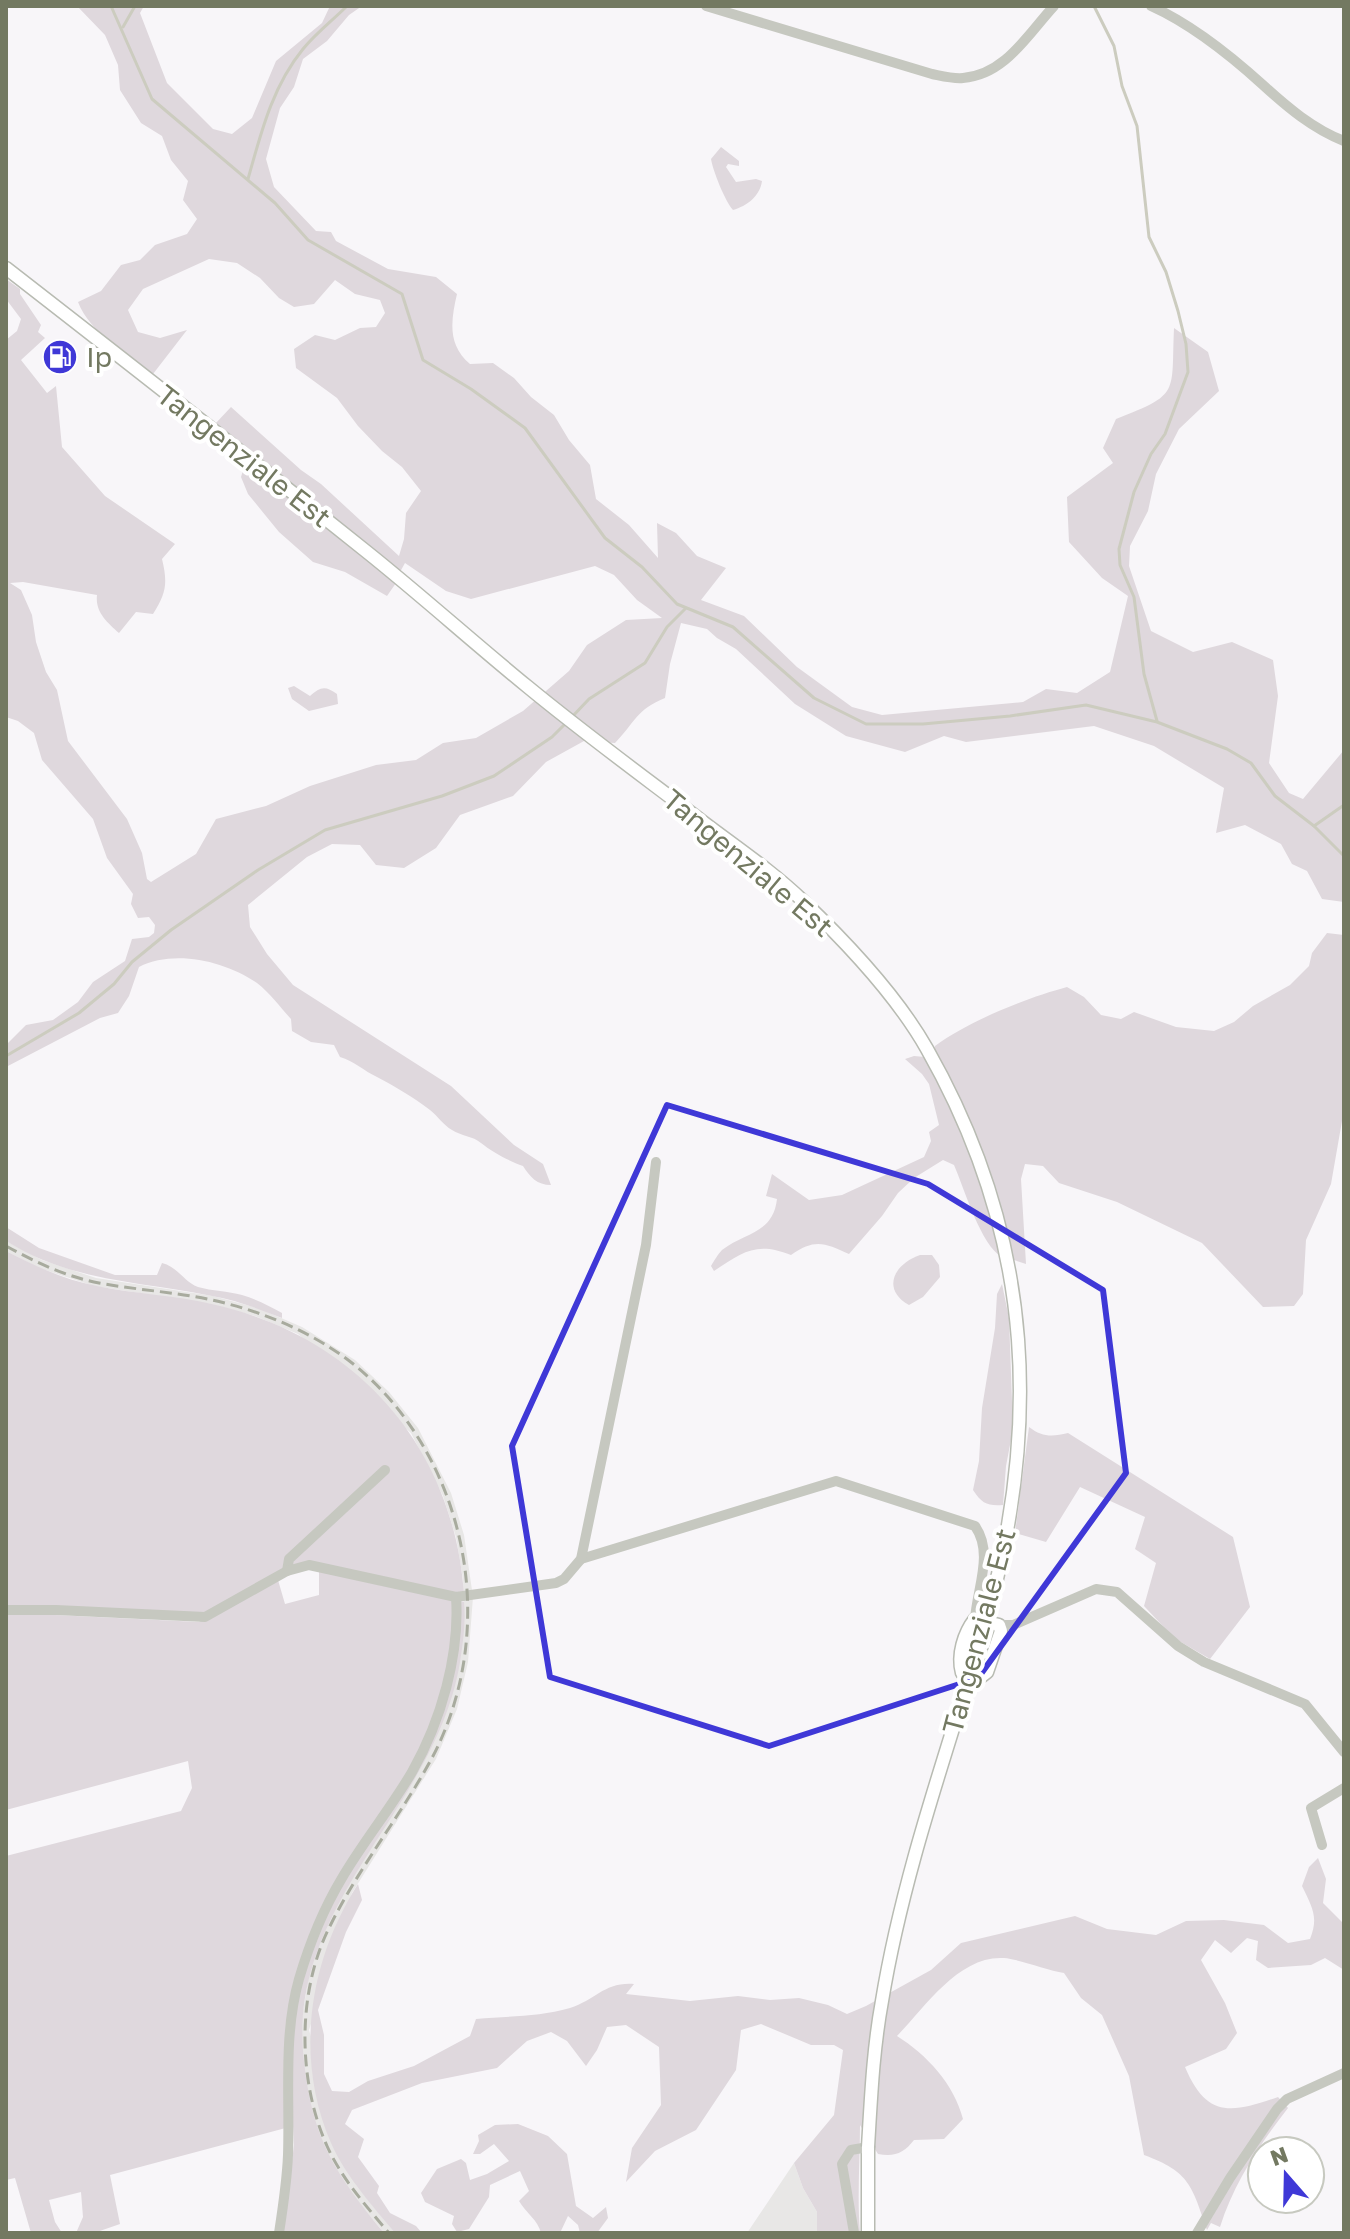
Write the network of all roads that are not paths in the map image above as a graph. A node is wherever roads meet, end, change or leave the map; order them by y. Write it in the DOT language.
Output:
graph roads {
  1 [pos="706,6"];
  2 [pos="1054,6"];
  3 [pos="1151,6"];
  4 [pos="1344,141"];
  5 [pos="6,268"];
  6 [pos="656,1162"];
  7 [pos="385,1470"];
  8 [pos="581,1559"];
  9 [pos="287,1571"];
  10 [pos="456,1597"];
  11 [pos="6,1610"];
  12 [pos="987,1621"];
  13 [pos="1344,1752"];
  14 [pos="1344,1788"];
  15 [pos="1322,1845"];
  16 [pos="1344,2073"];
  17 [pos="868,2147"];
  18 [pos="279,2233"];
  19 [pos="854,2233"];
  20 [pos="868,2233"];
  21 [pos="1197,2233"];
  1 -- 2 [label="street"];
  3 -- 4 [label="street"];
  5 -- 12 [label="main road, Tangenziale Est"];
  6 -- 8 [label="street"];
  7 -- 9 [label="street"];
  8 -- 10 [label="street"];
  8 -- 12 [label="street"];
  9 -- 10 [label="street"];
  9 -- 11 [label="street"];
  10 -- 18 [label="street"];
  12 -- 13 [label="street"];
  12 -- 17 [label="main road, Tangenziale Est, bridge"];
  14 -- 15 [label="street"];
  16 -- 21 [label="street"];
  17 -- 19 [label="street"];
  17 -- 20 [label="main road, Tangenziale Est"];
}
